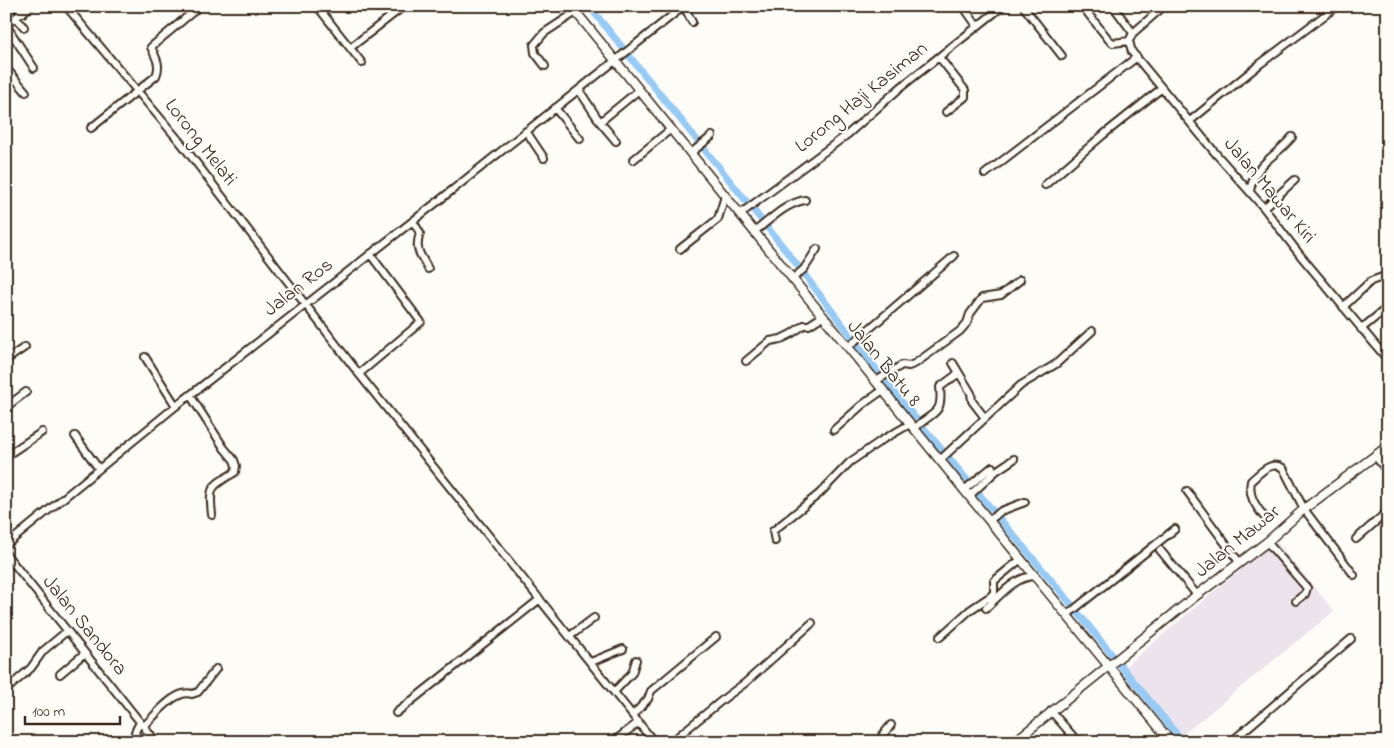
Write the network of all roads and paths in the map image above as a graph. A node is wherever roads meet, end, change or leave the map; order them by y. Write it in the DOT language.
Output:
graph roads {
  1 [pos="16,6"];
  2 [pos="31,6"];
  3 [pos="66,6"];
  4 [pos="194,6"];
  5 [pos="317,6"];
  6 [pos="404,6"];
  7 [pos="684,6"];
  8 [pos="963,6"];
  9 [pos="1003,6"];
  10 [pos="1023,6"];
  11 [pos="1082,6"];
  12 [pos="1113,6"];
  13 [pos="1164,6"];
  14 [pos="1337,6"];
  15 [pos="574,9"];
  16 [pos="22,13"];
  17 [pos="16,18"];
  18 [pos="692,22"];
  19 [pos="6,25"];
  20 [pos="977,26"];
  21 [pos="24,27"];
  22 [pos="1133,33"];
  23 [pos="1129,41"];
  24 [pos="350,48"];
  25 [pos="1062,56"];
  26 [pos="939,57"];
  27 [pos="1137,57"];
  28 [pos="617,58"];
  29 [pos="362,63"];
  30 [pos="544,66"];
  31 [pos="6,68"];
  32 [pos="34,68"];
  33 [pos="1162,88"];
  34 [pos="138,90"];
  35 [pos="579,90"];
  36 [pos="639,90"];
  37 [pos="26,92"];
  38 [pos="556,108"];
  39 [pos="946,112"];
  40 [pos="1190,121"];
  41 [pos="600,122"];
  42 [pos="91,128"];
  43 [pos="671,129"];
  44 [pos="526,131"];
  45 [pos="712,136"];
  46 [pos="1292,137"];
  47 [pos="580,139"];
  48 [pos="616,141"];
  49 [pos="694,151"];
  50 [pos="544,158"];
  51 [pos="634,160"];
  52 [pos="984,174"];
  53 [pos="1295,180"];
  54 [pos="1045,185"];
  55 [pos="1250,191"];
  56 [pos="725,196"];
  57 [pos="805,200"];
  58 [pos="1264,208"];
  59 [pos="743,212"];
  60 [pos="413,221"];
  61 [pos="758,229"];
  62 [pos="680,249"];
  63 [pos="817,249"];
  64 [pos="370,254"];
  65 [pos="954,256"];
  66 [pos="428,269"];
  67 [pos="1388,275"];
  68 [pos="792,279"];
  69 [pos="1020,280"];
  70 [pos="305,304"];
  71 [pos="1343,307"];
  72 [pos="1388,307"];
  73 [pos="823,316"];
  74 [pos="1361,328"];
  75 [pos="1092,331"];
  76 [pos="850,345"];
  77 [pos="25,347"];
  78 [pos="145,357"];
  79 [pos="1387,357"];
  80 [pos="6,360"];
  81 [pos="746,361"];
  82 [pos="953,363"];
  83 [pos="959,373"];
  84 [pos="360,374"];
  85 [pos="878,380"];
  86 [pos="883,390"];
  87 [pos="26,392"];
  88 [pos="190,395"];
  89 [pos="176,406"];
  90 [pos="6,407"];
  91 [pos="984,418"];
  92 [pos="914,426"];
  93 [pos="834,430"];
  94 [pos="42,432"];
  95 [pos="75,436"];
  96 [pos="1388,446"];
  97 [pos="6,456"];
  98 [pos="1375,456"];
  99 [pos="942,459"];
  100 [pos="1014,459"];
  101 [pos="100,469"];
  102 [pos="1388,472"];
  103 [pos="970,489"];
  104 [pos="1187,491"];
  105 [pos="1025,502"];
  106 [pos="1304,509"];
  107 [pos="1388,511"];
  108 [pos="212,515"];
  109 [pos="994,517"];
  110 [pos="1265,518"];
  111 [pos="1175,529"];
  112 [pos="1356,539"];
  113 [pos="775,540"];
  114 [pos="1267,542"];
  115 [pos="6,545"];
  116 [pos="1160,550"];
  117 [pos="6,554"];
  118 [pos="1022,559"];
  119 [pos="1239,562"];
  120 [pos="1354,575"];
  121 [pos="1035,576"];
  122 [pos="1197,595"];
  123 [pos="540,599"];
  124 [pos="1296,601"];
  125 [pos="986,608"];
  126 [pos="1067,615"];
  127 [pos="594,618"];
  128 [pos="812,623"];
  129 [pos="67,631"];
  130 [pos="570,636"];
  131 [pos="716,637"];
  132 [pos="940,637"];
  133 [pos="1351,639"];
  134 [pos="623,649"];
  135 [pos="85,653"];
  136 [pos="636,660"];
  137 [pos="591,662"];
  138 [pos="1111,664"];
  139 [pos="216,669"];
  140 [pos="60,674"];
  141 [pos="6,690"];
  142 [pos="615,691"];
  143 [pos="1051,711"];
  144 [pos="396,713"];
  145 [pos="633,715"];
  146 [pos="639,722"];
  147 [pos="142,724"];
  148 [pos="891,726"];
  149 [pos="151,735"];
  150 [pos="156,742"];
  151 [pos="613,742"];
  152 [pos="654,742"];
  153 [pos="671,742"];
  154 [pos="883,742"];
  155 [pos="1014,742"];
  156 [pos="1078,742"];
  157 [pos="1171,742"];
  158 [pos="1231,742"];
  1 -- 16 [label="street"];
  2 -- 16 [label="street"];
  3 -- 34 [label="street, Lorong Melati"];
  4 -- 34 [label="street"];
  5 -- 24 [label="street"];
  6 -- 24 [label="street"];
  7 -- 18 [label="street"];
  7 -- 28 [label="street, Jalan Ros"];
  8 -- 20 [label="street"];
  9 -- 20 [label="street, Lorong Haji Kasiman"];
  10 -- 25 [label="street"];
  11 -- 23 [label="street"];
  12 -- 22 [label="street"];
  13 -- 22 [label="street"];
  14 -- 40 [label="street"];
  15 -- 28 [label="street, Jalan Batu 8"];
  15 -- 30 [label="street"];
  16 -- 17 [label="street"];
  17 -- 19 [label="street"];
  17 -- 21 [label="street"];
  19 -- 32 [label="street"];
  20 -- 26 [label="street, Lorong Haji Kasiman"];
  22 -- 23 [label="street"];
  23 -- 27 [label="street, Jalan Mawar Kiri"];
  24 -- 29 [label="street"];
  26 -- 39 [label="street"];
  26 -- 59 [label="street, Lorong Haji Kasiman"];
  27 -- 33 [label="street, Jalan Mawar Kiri"];
  27 -- 52 [label="street"];
  28 -- 35 [label="street, Jalan Ros"];
  28 -- 36 [label="street, Jalan Batu 8"];
  31 -- 37 [label="street"];
  33 -- 40 [label="street, Jalan Mawar Kiri"];
  33 -- 54 [label="street"];
  34 -- 42 [label="street"];
  34 -- 70 [label="street, Lorong Melati"];
  35 -- 38 [label="street, Jalan Ros"];
  35 -- 41 [label="street"];
  36 -- 41 [label="street"];
  36 -- 43 [label="street, Jalan Batu 8"];
  38 -- 44 [label="street, Jalan Ros"];
  38 -- 47 [label="street"];
  40 -- 55 [label="street, Jalan Mawar Kiri"];
  41 -- 48 [label="street"];
  43 -- 49 [label="street, Jalan Batu 8"];
  43 -- 51 [label="street"];
  44 -- 50 [label="street"];
  44 -- 60 [label="street, Jalan Ros"];
  45 -- 49 [label="street"];
  46 -- 55 [label="street"];
  49 -- 56 [label="street, Jalan Batu 8"];
  53 -- 58 [label="street"];
  55 -- 58 [label="street, Jalan Mawar Kiri"];
  56 -- 59 [label="street, Jalan Batu 8"];
  56 -- 62 [label="street"];
  57 -- 61 [label="street"];
  58 -- 71 [label="street, Jalan Mawar Kiri"];
  59 -- 61 [label="street, Jalan Batu 8"];
  60 -- 64 [label="street, Jalan Ros"];
  60 -- 66 [label="street"];
  61 -- 68 [label="street, Jalan Batu 8"];
  63 -- 68 [label="street"];
  64 -- 70 [label="street, Jalan Ros"];
  64 -- 84 [label="street"];
  65 -- 76 [label="street"];
  67 -- 71 [label="street"];
  68 -- 73 [label="street, Jalan Batu 8"];
  69 -- 85 [label="street"];
  70 -- 84 [label="street, Lorong Melati"];
  70 -- 88 [label="street, Jalan Ros"];
  71 -- 74 [label="street, Jalan Mawar Kiri"];
  72 -- 74 [label="street"];
  73 -- 76 [label="street, Jalan Batu 8"];
  73 -- 81 [label="street"];
  74 -- 79 [label="street, Jalan Mawar Kiri"];
  75 -- 91 [label="street"];
  76 -- 85 [label="street, Jalan Batu 8"];
  77 -- 80 [label="street"];
  78 -- 89 [label="street"];
  82 -- 83 [label="street"];
  83 -- 91 [label="street"];
  83 -- 92 [label="street"];
  84 -- 123 [label="street, Lorong Melati"];
  85 -- 86 [label="street, Jalan Batu 8"];
  86 -- 92 [label="street, Jalan Batu 8"];
  86 -- 93 [label="street"];
  87 -- 90 [label="street"];
  88 -- 89 [label="street, Jalan Ros"];
  88 -- 108 [label="street"];
  89 -- 101 [label="street, Jalan Ros"];
  91 -- 99 [label="street"];
  92 -- 99 [label="street, Jalan Batu 8"];
  92 -- 113 [label="street"];
  94 -- 97 [label="street"];
  95 -- 101 [label="street"];
  96 -- 98 [label="street, Jalan Mawar"];
  98 -- 102 [label="street"];
  98 -- 106 [label="street, Jalan Mawar"];
  99 -- 103 [label="street, Jalan Batu 8"];
  100 -- 103 [label="street"];
  101 -- 115 [label="street, Jalan Ros"];
  103 -- 109 [label="street, Jalan Batu 8"];
  104 -- 119 [label="street"];
  105 -- 109 [label="street"];
  106 -- 110 [label="street"];
  106 -- 114 [label="street, Jalan Mawar"];
  106 -- 120 [label="street"];
  107 -- 112 [label="street"];
  109 -- 118 [label="street, Jalan Batu 8"];
  111 -- 126 [label="street"];
  114 -- 119 [label="street, Jalan Mawar"];
  114 -- 124 [label="street"];
  116 -- 122 [label="street"];
  117 -- 129 [label="street, Jalan Sandora"];
  118 -- 121 [label="street, Jalan Batu 8"];
  118 -- 132 [label="street"];
  119 -- 122 [label="street, Jalan Mawar"];
  121 -- 125 [label="street"];
  121 -- 126 [label="street, Jalan Batu 8"];
  122 -- 138 [label="street, Jalan Mawar"];
  123 -- 130 [label="street, Lorong Melati"];
  123 -- 144 [label="street"];
  126 -- 138 [label="street, Jalan Batu 8"];
  127 -- 130 [label="street"];
  128 -- 153 [label="street"];
  129 -- 135 [label="street, Jalan Sandora"];
  129 -- 141 [label="street"];
  130 -- 137 [label="street, Lorong Melati"];
  131 -- 145 [label="street"];
  133 -- 158 [label="street"];
  134 -- 137 [label="street"];
  135 -- 140 [label="street"];
  135 -- 147 [label="street, Jalan Sandora"];
  136 -- 142 [label="street"];
  137 -- 142 [label="street, Lorong Melati"];
  138 -- 143 [label="street, Jalan Mawar"];
  138 -- 157 [label="street, Jalan Batu 8"];
  139 -- 147 [label="street"];
  142 -- 145 [label="street, Lorong Melati"];
  143 -- 155 [label="street, Jalan Mawar"];
  143 -- 156 [label="street"];
  145 -- 146 [label="street, Lorong Melati"];
  146 -- 151 [label="street"];
  146 -- 152 [label="street, Lorong Melati"];
  147 -- 149 [label="street, Jalan Sandora"];
  147 -- 149 [label="street"];
  148 -- 154 [label="street"];
  149 -- 150 [label="street, Jalan Sandora"];
}
